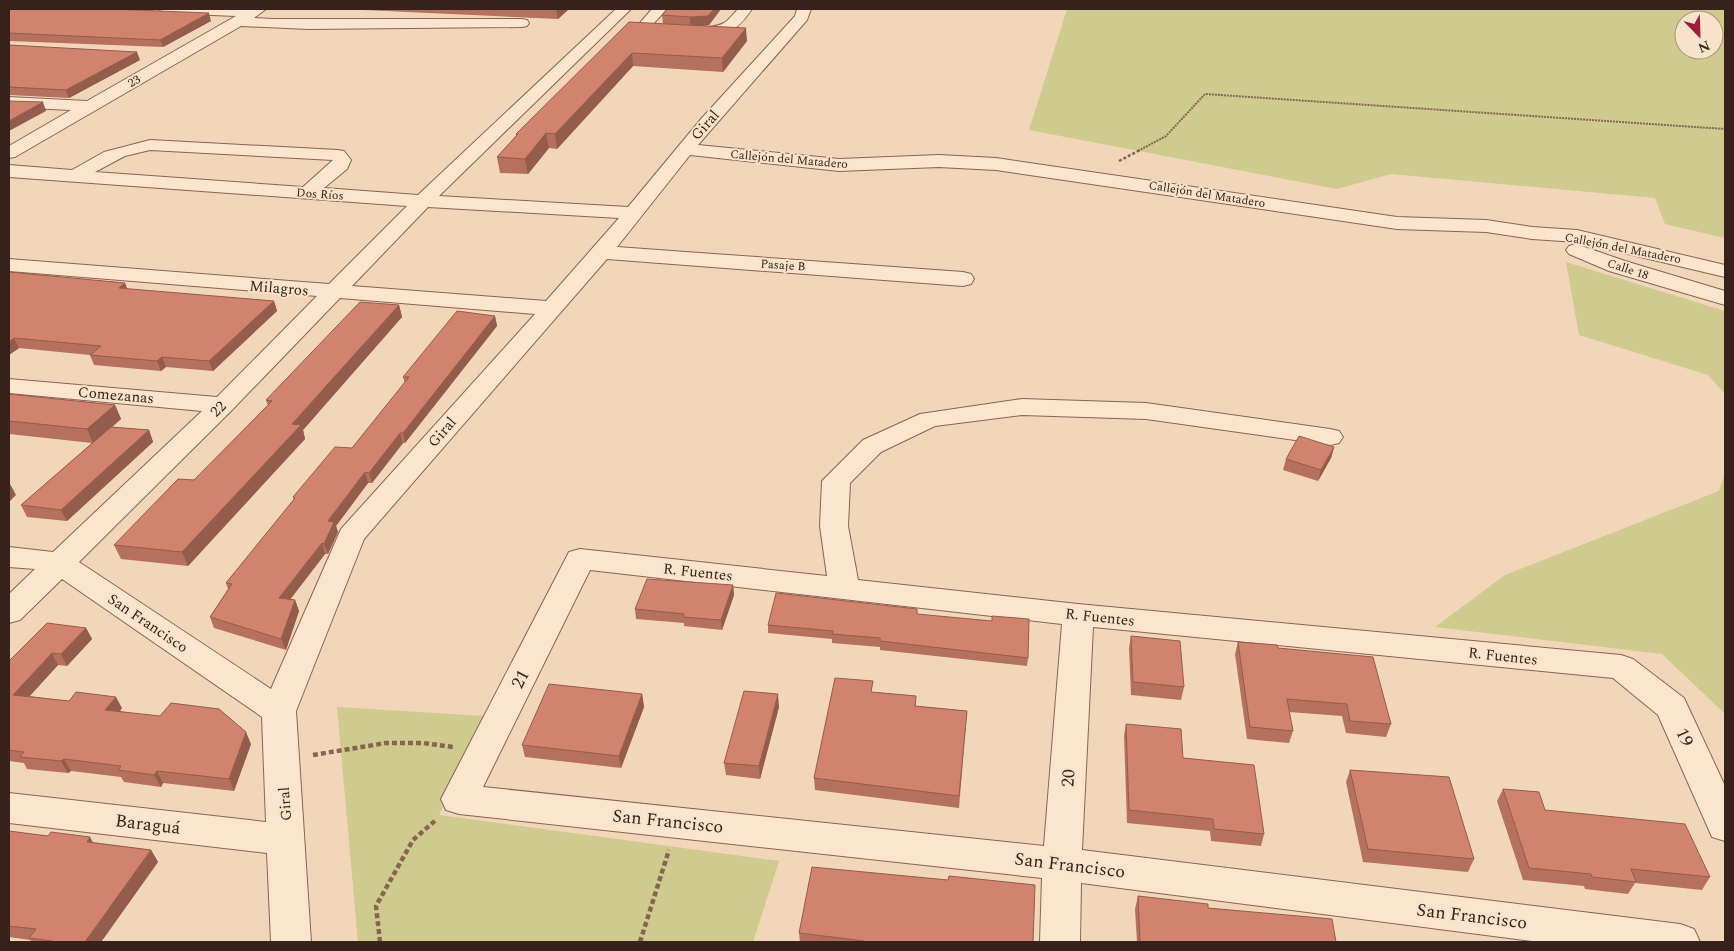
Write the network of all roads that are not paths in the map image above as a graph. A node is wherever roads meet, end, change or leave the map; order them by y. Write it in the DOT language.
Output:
graph roads {
  1 [pos="165,9"];
  2 [pos="624,9"];
  3 [pos="660,9"];
  4 [pos="745,9"];
  5 [pos="804,9"];
  6 [pos="256,11"];
  7 [pos="237,21"];
  8 [pos="522,23"];
  9 [pos="148,54"];
  10 [pos="178,55"];
  11 [pos="9,102"];
  12 [pos="90,106"];
  13 [pos="685,149"];
  14 [pos="9,153"];
  15 [pos="9,171"];
  16 [pos="75,176"];
  17 [pos="307,193"];
  18 [pos="423,201"];
  19 [pos="631,214"];
  20 [pos="1532,233"];
  21 [pos="602,252"];
  22 [pos="9,264"];
  23 [pos="1725,271"];
  24 [pos="963,279"];
  25 [pos="335,292"];
  26 [pos="1725,298"];
  27 [pos="550,308"];
  28 [pos="9,386"];
  29 [pos="223,405"];
  30 [pos="1330,437"];
  31 [pos="9,557"];
  32 [pos="580,559"];
  33 [pos="58,562"];
  34 [pos="844,588"];
  35 [pos="9,612"];
  36 [pos="1078,615"];
  37 [pos="1621,667"];
  38 [pos="279,711"];
  39 [pos="459,799"];
  40 [pos="9,808"];
  41 [pos="1725,826"];
  42 [pos="287,840"];
  43 [pos="1062,864"];
  44 [pos="291,942"];
  45 [pos="1060,942"];
  46 [pos="1680,942"];
  1 -- 6 [label="street"];
  2 -- 18 [label="street, 22"];
  3 -- 4 [label="street"];
  5 -- 13 [label="street, Giral"];
  6 -- 7 [label="street, 23"];
  7 -- 8 [label="street"];
  7 -- 10 [label="street, 23"];
  9 -- 10 [label="street"];
  10 -- 12 [label="street, 23"];
  11 -- 12 [label="street"];
  12 -- 14 [label="street, 23"];
  13 -- 19 [label="street, Giral"];
  13 -- 20 [label="street, Callejón del Matadero"];
  15 -- 16 [label="street, Dos Ríos"];
  16 -- 17 [label="street, Dos Ríos"];
  16 -- 17 [label="street"];
  17 -- 18 [label="street, Dos Ríos"];
  18 -- 19 [label="street, Dos Ríos"];
  18 -- 25 [label="street, 22"];
  19 -- 21 [label="street, Giral"];
  20 -- 23 [label="street, Callejón del Matadero"];
  20 -- 26 [label="street, Calle 18"];
  21 -- 24 [label="street, Pasaje B"];
  21 -- 27 [label="street, Giral"];
  22 -- 25 [label="street, Milagros"];
  25 -- 27 [label="street, Milagros"];
  25 -- 29 [label="street, 22"];
  27 -- 38 [label="street, Giral"];
  28 -- 29 [label="street, Comezanas"];
  29 -- 33 [label="street, 22"];
  30 -- 34 [label="street"];
  31 -- 33 [label="street, San Francisco"];
  32 -- 34 [label="street, R. Fuentes"];
  32 -- 39 [label="street, 21"];
  33 -- 35 [label="street, 22"];
  33 -- 38 [label="street, San Francisco"];
  34 -- 36 [label="street, R. Fuentes"];
  36 -- 37 [label="street, R. Fuentes"];
  36 -- 43 [label="street, 20"];
  37 -- 41 [label="street, 19"];
  38 -- 42 [label="street, Giral"];
  39 -- 43 [label="street, San Francisco"];
  40 -- 42 [label="street, Baraguá"];
  42 -- 44 [label="street, Giral"];
  43 -- 45 [label="street, 20"];
  43 -- 46 [label="street, San Francisco"];
}
